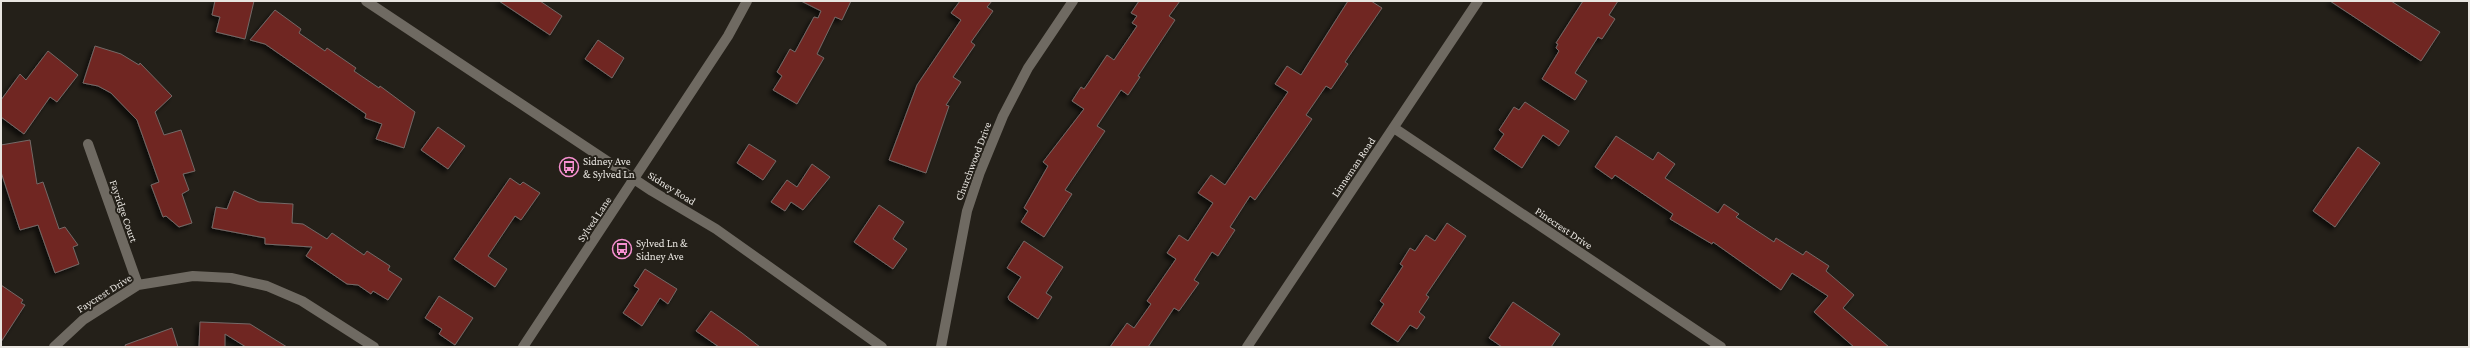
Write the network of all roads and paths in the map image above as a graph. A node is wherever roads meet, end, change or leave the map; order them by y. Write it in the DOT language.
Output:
graph roads {
  1 [pos="366,1"];
  2 [pos="747,1"];
  3 [pos="1073,1"];
  4 [pos="1478,1"];
  5 [pos="1394,128"];
  6 [pos="88,144"];
  7 [pos="635,178"];
  8 [pos="138,285"];
  9 [pos="54,347"];
  10 [pos="374,347"];
  11 [pos="523,347"];
  12 [pos="882,347"];
  13 [pos="941,347"];
  14 [pos="1247,347"];
  15 [pos="1721,347"];
  1 -- 7 [label="street, Sidney Road"];
  2 -- 7 [label="street, Sylved Lane"];
  3 -- 13 [label="street, Churchwood Drive"];
  4 -- 5 [label="street, Linneman Road"];
  5 -- 14 [label="street, Linneman Road"];
  5 -- 15 [label="street, Pinecrest Drive"];
  6 -- 8 [label="street, Fayridge Court"];
  7 -- 11 [label="street, Sylved Lane"];
  7 -- 12 [label="street, Sidney Road"];
  8 -- 9 [label="street, Faycrest Drive"];
  8 -- 10 [label="street, Faycrest Drive"];
}
